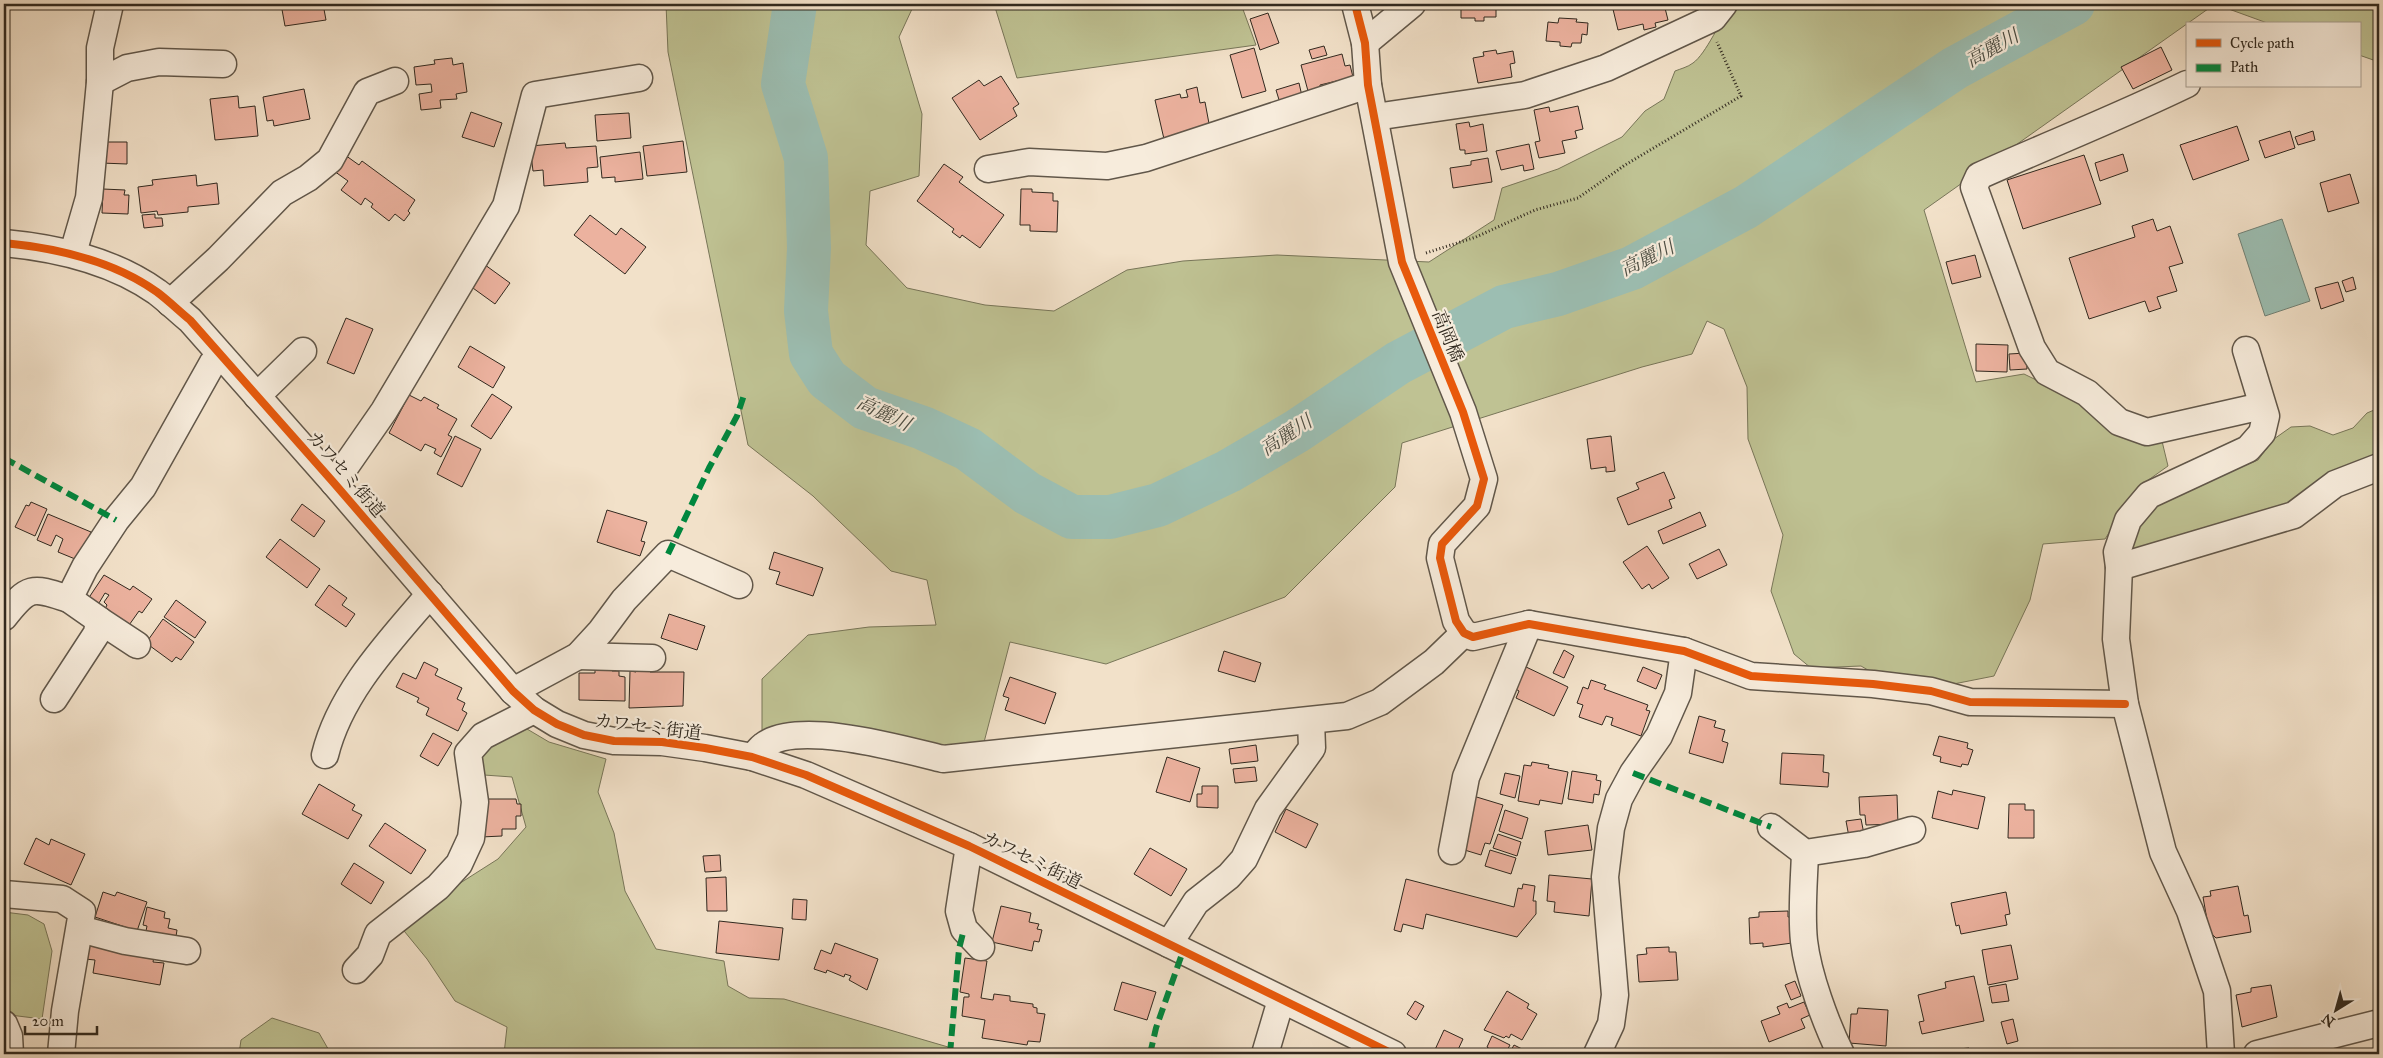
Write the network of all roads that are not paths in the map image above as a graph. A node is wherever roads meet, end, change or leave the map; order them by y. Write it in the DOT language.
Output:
graph roads {
  1 [pos="110,4"];
  2 [pos="1356,4"];
  3 [pos="1412,4"];
  4 [pos="1716,12"];
  5 [pos="1365,43"];
  6 [pos="223,64"];
  7 [pos="639,78"];
  8 [pos="395,81"];
  9 [pos="100,82"];
  10 [pos="2186,84"];
  11 [pos="1368,85"];
  12 [pos="1375,117"];
  13 [pos="988,169"];
  14 [pos="4,243"];
  15 [pos="73,253"];
  16 [pos="170,303"];
  17 [pos="2246,350"];
  18 [pos="303,351"];
  19 [pos="220,355"];
  20 [pos="257,396"];
  21 [pos="2262,406"];
  22 [pos="2379,467"];
  23 [pos="334,483"];
  24 [pos="2119,567"];
  25 [pos="739,585"];
  26 [pos="430,594"];
  27 [pos="69,599"];
  28 [pos="4,617"];
  29 [pos="99,620"];
  30 [pos="1529,624"];
  31 [pos="1464,633"];
  32 [pos="137,645"];
  33 [pos="1684,651"];
  34 [pos="578,656"];
  35 [pos="652,658"];
  36 [pos="513,691"];
  37 [pos="54,699"];
  38 [pos="2125,704"];
  39 [pos="534,710"];
  40 [pos="1312,721"];
  41 [pos="325,755"];
  42 [pos="752,757"];
  43 [pos="1771,828"];
  44 [pos="1912,830"];
  45 [pos="970,846"];
  46 [pos="1452,852"];
  47 [pos="1805,853"];
  48 [pos="4,894"];
  49 [pos="80,929"];
  50 [pos="1170,944"];
  51 [pos="981,947"];
  52 [pos="187,951"];
  53 [pos="356,970"];
  54 [pos="1281,1000"];
  55 [pos="4,1024"];
  56 [pos="2379,1024"];
  57 [pos="10,1054"];
  58 [pos="61,1054"];
  59 [pos="1265,1054"];
  60 [pos="1393,1054"];
  61 [pos="1597,1054"];
  62 [pos="1841,1054"];
  63 [pos="2221,1054"];
  64 [pos="2257,1054"];
  1 -- 9 [label="street"];
  2 -- 5 [label="street, 高岡橋"];
  3 -- 5 [label="street"];
  4 -- 12 [label="street"];
  5 -- 11 [label="street, 高岡橋"];
  6 -- 9 [label="street"];
  7 -- 23 [label="street"];
  8 -- 16 [label="street"];
  9 -- 15 [label="street"];
  10 -- 21 [label="street"];
  11 -- 12 [label="street, 高岡橋"];
  11 -- 13 [label="street"];
  12 -- 31 [label="street, 高岡橋"];
  14 -- 15 [label="street, カワセミ街道"];
  15 -- 16 [label="street, カワセミ街道"];
  16 -- 19 [label="street, カワセミ街道"];
  17 -- 21 [label="street"];
  18 -- 20 [label="street"];
  19 -- 20 [label="street, カワセミ街道"];
  19 -- 27 [label="street"];
  20 -- 23 [label="street, カワセミ街道"];
  21 -- 24 [label="street"];
  22 -- 24 [label="street"];
  23 -- 26 [label="street, カワセミ街道"];
  24 -- 38 [label="street"];
  25 -- 34 [label="street"];
  26 -- 36 [label="street, カワセミ街道"];
  26 -- 41 [label="street"];
  27 -- 28 [label="street"];
  27 -- 29 [label="street"];
  29 -- 32 [label="street"];
  29 -- 37 [label="street"];
  30 -- 31 [label="street"];
  30 -- 33 [label="street"];
  30 -- 46 [label="street"];
  31 -- 40 [label="street"];
  33 -- 38 [label="street"];
  33 -- 61 [label="street"];
  34 -- 35 [label="street"];
  34 -- 36 [label="street"];
  36 -- 39 [label="street, カワセミ街道"];
  38 -- 63 [label="street"];
  39 -- 42 [label="street, カワセミ街道"];
  39 -- 53 [label="street"];
  40 -- 42 [label="street"];
  40 -- 50 [label="street"];
  42 -- 45 [label="street, カワセミ街道"];
  43 -- 47 [label="street"];
  44 -- 47 [label="street"];
  45 -- 50 [label="street, カワセミ街道"];
  45 -- 51 [label="street"];
  47 -- 62 [label="street"];
  48 -- 49 [label="street"];
  49 -- 52 [label="street"];
  49 -- 58 [label="street"];
  50 -- 54 [label="street, カワセミ街道"];
  54 -- 59 [label="street"];
  54 -- 60 [label="street, カワセミ街道"];
  55 -- 57 [label="street"];
  56 -- 64 [label="street"];
}
